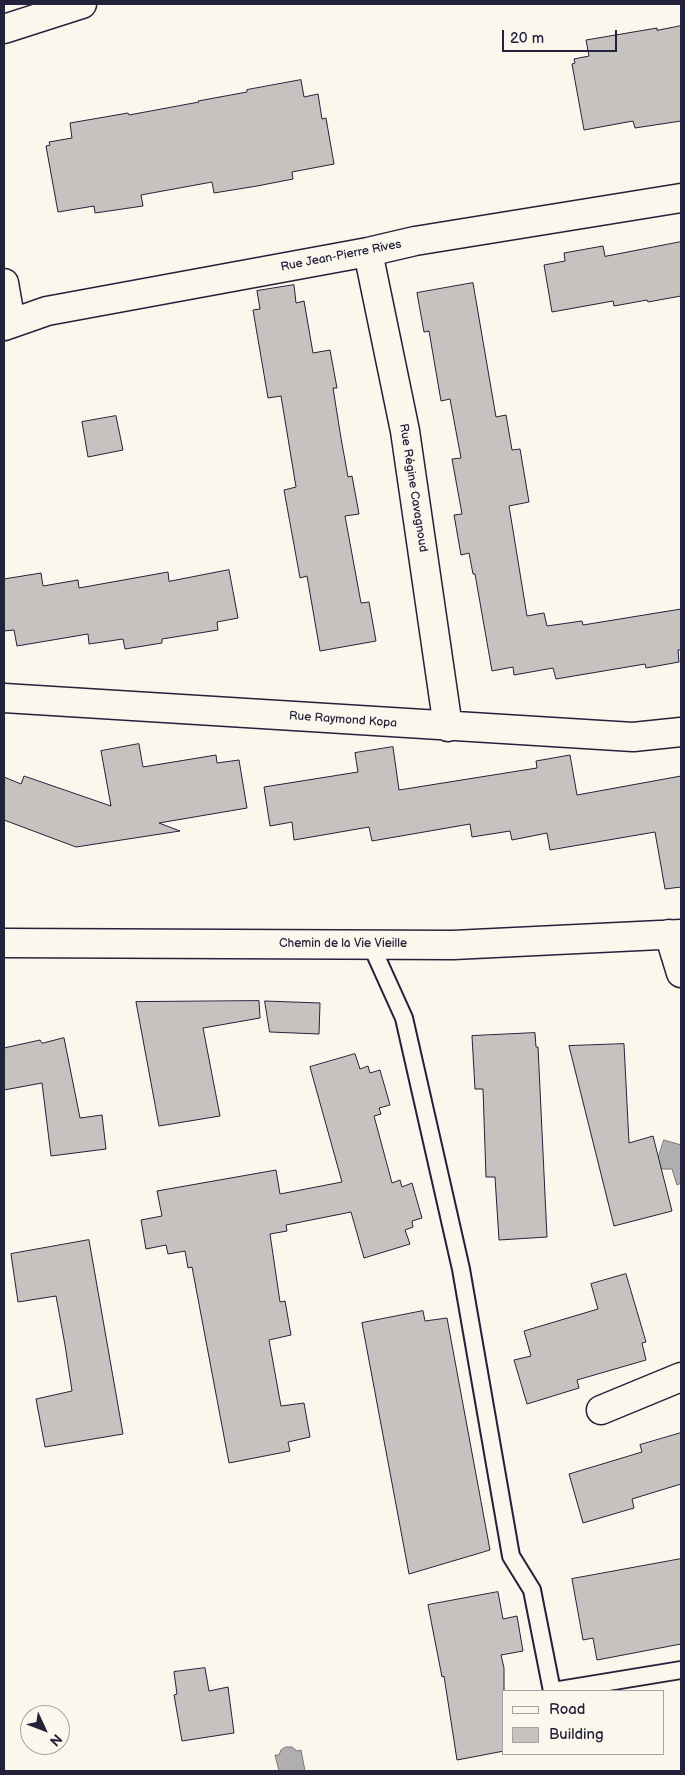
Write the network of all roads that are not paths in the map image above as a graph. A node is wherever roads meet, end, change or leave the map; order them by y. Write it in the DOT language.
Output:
graph roads {
  1 [pos="82,4"];
  2 [pos="4,29"];
  3 [pos="681,198"];
  4 [pos="368,252"];
  5 [pos="4,283"];
  6 [pos="8,324"];
  7 [pos="4,698"];
  8 [pos="448,726"];
  9 [pos="681,732"];
  10 [pos="675,934"];
  11 [pos="4,943"];
  12 [pos="371,944"];
  13 [pos="681,973"];
  14 [pos="681,1377"];
  15 [pos="601,1410"];
  16 [pos="681,1670"];
  17 [pos="552,1690"];
  18 [pos="558,1690"];
  1 -- 2 [label="street"];
  3 -- 4 [label="street, Rue Jean-Pierre Rives"];
  4 -- 6 [label="street, Rue Jean-Pierre Rives"];
  4 -- 8 [label="street, Rue Régine Cavagnoud"];
  5 -- 6 [label="street"];
  7 -- 8 [label="street, Rue Raymond Kopa"];
  8 -- 9 [label="street, Rue Raymond Kopa"];
  10 -- 12 [label="street, Chemin de la Vie Vieille"];
  10 -- 13 [label="street"];
  11 -- 12 [label="street, Chemin de la Vie Vieille"];
  12 -- 17 [label="lane"];
  14 -- 15 [label="street"];
  16 -- 18 [label="lane"];
}
